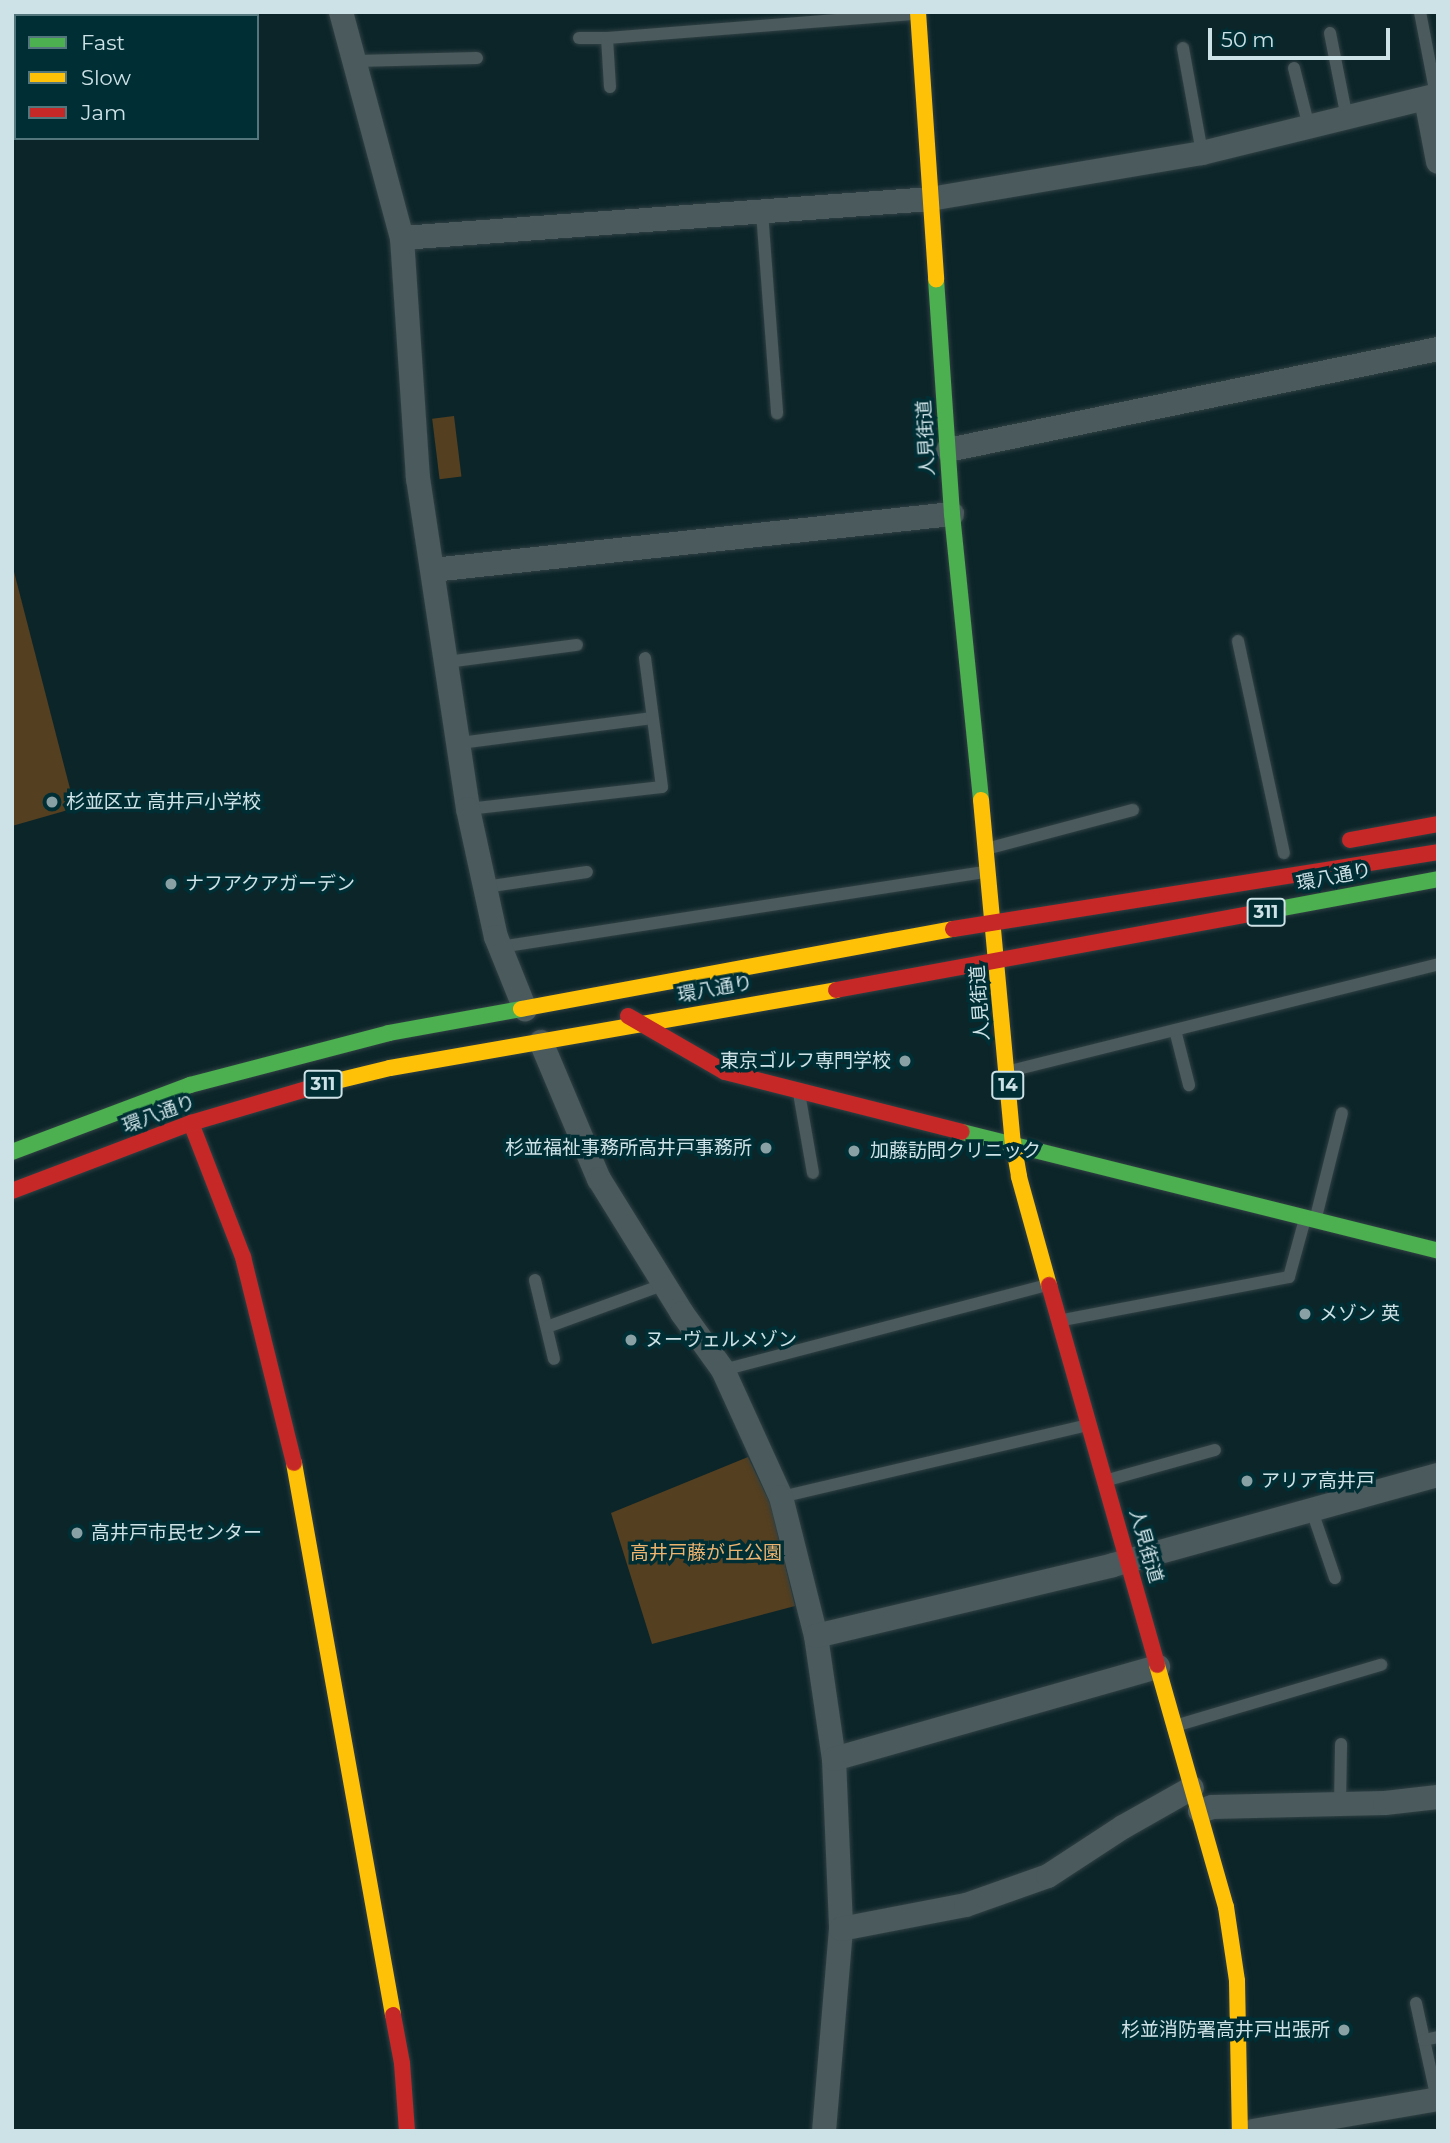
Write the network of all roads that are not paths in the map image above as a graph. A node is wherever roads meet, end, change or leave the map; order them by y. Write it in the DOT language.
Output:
graph roads {
  1 [pos="341,12"];
  2 [pos="1420,12"];
  3 [pos="918,13"];
  4 [pos="1330,33"];
  5 [pos="579,38"];
  6 [pos="607,38"];
  7 [pos="1183,48"];
  8 [pos="477,58"];
  9 [pos="356,61"];
  10 [pos="1294,68"];
  11 [pos="610,87"];
  12 [pos="1433,96"];
  13 [pos="1347,118"];
  14 [pos="1310,127"];
  15 [pos="1202,153"];
  16 [pos="1438,162"];
  17 [pos="930,200"];
  18 [pos="762,212"];
  19 [pos="402,238"];
  20 [pos="1438,349"];
  21 [pos="777,413"];
  22 [pos="948,450"];
  23 [pos="952,514"];
  24 [pos="433,570"];
  25 [pos="1238,641"];
  26 [pos="577,645"];
  27 [pos="645,658"];
  28 [pos="447,662"];
  29 [pos="653,718"];
  30 [pos="460,743"];
  31 [pos="468,809"];
  32 [pos="1133,810"];
  33 [pos="1438,824"];
  34 [pos="1335,843"];
  35 [pos="987,849"];
  36 [pos="1438,852"];
  37 [pos="1283,853"];
  38 [pos="989,871"];
  39 [pos="587,872"];
  40 [pos="1438,879"];
  41 [pos="1144,881"];
  42 [pos="485,887"];
  43 [pos="1088,907"];
  44 [pos="994,922"];
  45 [pos="1095,944"];
  46 [pos="1177,944"];
  47 [pos="500,947"];
  48 [pos="998,960"];
  49 [pos="1438,964"];
  50 [pos="530,1008"];
  51 [pos="645,1022"];
  52 [pos="1175,1030"];
  53 [pos="541,1042"];
  54 [pos="1007,1072"];
  55 [pos="1189,1085"];
  56 [pos="798,1089"];
  57 [pos="1342,1113"];
  58 [pos="191,1123"];
  59 [pos="1013,1142"];
  60 [pos="12,1152"];
  61 [pos="813,1172"];
  62 [pos="12,1191"];
  63 [pos="1310,1220"];
  64 [pos="1438,1251"];
  65 [pos="535,1280"];
  66 [pos="665,1284"];
  67 [pos="1049,1284"];
  68 [pos="1059,1320"];
  69 [pos="547,1327"];
  70 [pos="554,1359"];
  71 [pos="723,1370"];
  72 [pos="1090,1425"];
  73 [pos="1215,1450"];
  74 [pos="1438,1475"];
  75 [pos="1105,1480"];
  76 [pos="781,1497"];
  77 [pos="1311,1508"];
  78 [pos="1128,1560"];
  79 [pos="1335,1578"];
  80 [pos="816,1636"];
  81 [pos="1381,1665"];
  82 [pos="1158,1667"];
  83 [pos="1174,1727"];
  84 [pos="1341,1744"];
  85 [pos="834,1759"];
  86 [pos="1438,1797"];
  87 [pos="1196,1800"];
  88 [pos="1340,1804"];
  89 [pos="841,1929"];
  90 [pos="1416,2003"];
  91 [pos="1438,2037"];
  92 [pos="1424,2040"];
  93 [pos="1438,2099"];
  94 [pos="407,2131"];
  95 [pos="824,2131"];
  96 [pos="1240,2131"];
  97 [pos="1253,2131"];
  1 -- 9 [label="street"];
  2 -- 12 [label="lane"];
  3 -- 6 [label="lane"];
  3 -- 17 [label="main road, 人見街道 / 14"];
  4 -- 13 [label="lane"];
  5 -- 6 [label="lane"];
  6 -- 11 [label="lane"];
  7 -- 15 [label="lane"];
  8 -- 9 [label="lane"];
  9 -- 19 [label="street"];
  10 -- 14 [label="lane"];
  12 -- 13 [label="street"];
  12 -- 16 [label="street"];
  13 -- 14 [label="street"];
  14 -- 15 [label="street"];
  15 -- 17 [label="street"];
  17 -- 18 [label="street"];
  17 -- 22 [label="main road, 人見街道 / 14"];
  18 -- 19 [label="street"];
  18 -- 21 [label="lane"];
  19 -- 24 [label="street"];
  20 -- 22 [label="street"];
  22 -- 23 [label="main road, 人見街道 / 14"];
  23 -- 24 [label="street"];
  23 -- 35 [label="main road, 人見街道 / 14"];
  24 -- 28 [label="street"];
  25 -- 37 [label="lane"];
  26 -- 28 [label="lane"];
  27 -- 29 [label="lane"];
  28 -- 30 [label="street"];
  29 -- 30 [label="lane"];
  29 -- 31 [label="lane"];
  30 -- 31 [label="street"];
  31 -- 42 [label="street"];
  32 -- 35 [label="lane"];
  33 -- 34 [label="main road"];
  35 -- 38 [label="main road, 人見街道 / 14"];
  36 -- 43 [label="main road, 環八通り / 311"];
  38 -- 44 [label="main road, 人見街道 / 14"];
  38 -- 47 [label="lane"];
  39 -- 42 [label="lane"];
  40 -- 45 [label="main road, 環八通り / 311"];
  41 -- 43 [label="main road"];
  42 -- 47 [label="street"];
  43 -- 44 [label="main road, 環八通り / 311"];
  44 -- 48 [label="main road, 人見街道 / 14"];
  44 -- 50 [label="main road, 環八通り / 311"];
  45 -- 46 [label="main road"];
  45 -- 48 [label="main road, 環八通り / 311"];
  47 -- 50 [label="street"];
  48 -- 51 [label="main road, 環八通り / 311"];
  48 -- 54 [label="main road, 人見街道 / 14"];
  49 -- 52 [label="lane"];
  50 -- 51 [label="main road"];
  50 -- 60 [label="main road, 環八通り / 311"];
  51 -- 53 [label="main road, 環八通り / 311"];
  51 -- 56 [label="main road"];
  52 -- 54 [label="lane"];
  52 -- 55 [label="lane"];
  53 -- 58 [label="main road, 環八通り / 311"];
  53 -- 66 [label="street"];
  54 -- 59 [label="main road, 人見街道 / 14"];
  56 -- 59 [label="main road"];
  56 -- 61 [label="lane"];
  57 -- 63 [label="lane"];
  58 -- 62 [label="main road, 環八通り / 311"];
  58 -- 94 [label="main road"];
  59 -- 63 [label="main road"];
  59 -- 67 [label="main road, 人見街道 / 14"];
  63 -- 64 [label="main road"];
  63 -- 68 [label="lane"];
  65 -- 69 [label="lane"];
  66 -- 69 [label="lane"];
  66 -- 71 [label="street"];
  67 -- 68 [label="main road, 人見街道 / 14"];
  67 -- 71 [label="lane"];
  68 -- 72 [label="main road, 人見街道 / 14"];
  69 -- 70 [label="lane"];
  71 -- 76 [label="street"];
  72 -- 75 [label="main road, 人見街道 / 14"];
  72 -- 76 [label="lane"];
  73 -- 75 [label="lane"];
  74 -- 77 [label="street"];
  75 -- 78 [label="main road, 人見街道 / 14"];
  76 -- 80 [label="street"];
  77 -- 78 [label="street"];
  77 -- 79 [label="lane"];
  78 -- 80 [label="street"];
  78 -- 82 [label="main road, 人見街道 / 14"];
  80 -- 85 [label="street"];
  81 -- 83 [label="lane"];
  82 -- 83 [label="main road, 人見街道 / 14"];
  82 -- 85 [label="street"];
  83 -- 87 [label="main road, 人見街道 / 14"];
  84 -- 88 [label="lane"];
  85 -- 89 [label="street"];
  86 -- 88 [label="street"];
  87 -- 88 [label="street"];
  87 -- 89 [label="street"];
  87 -- 96 [label="main road, 人見街道 / 14"];
  89 -- 95 [label="street"];
  90 -- 92 [label="lane"];
  91 -- 92 [label="lane"];
  92 -- 93 [label="lane"];
  93 -- 97 [label="street"];
}
